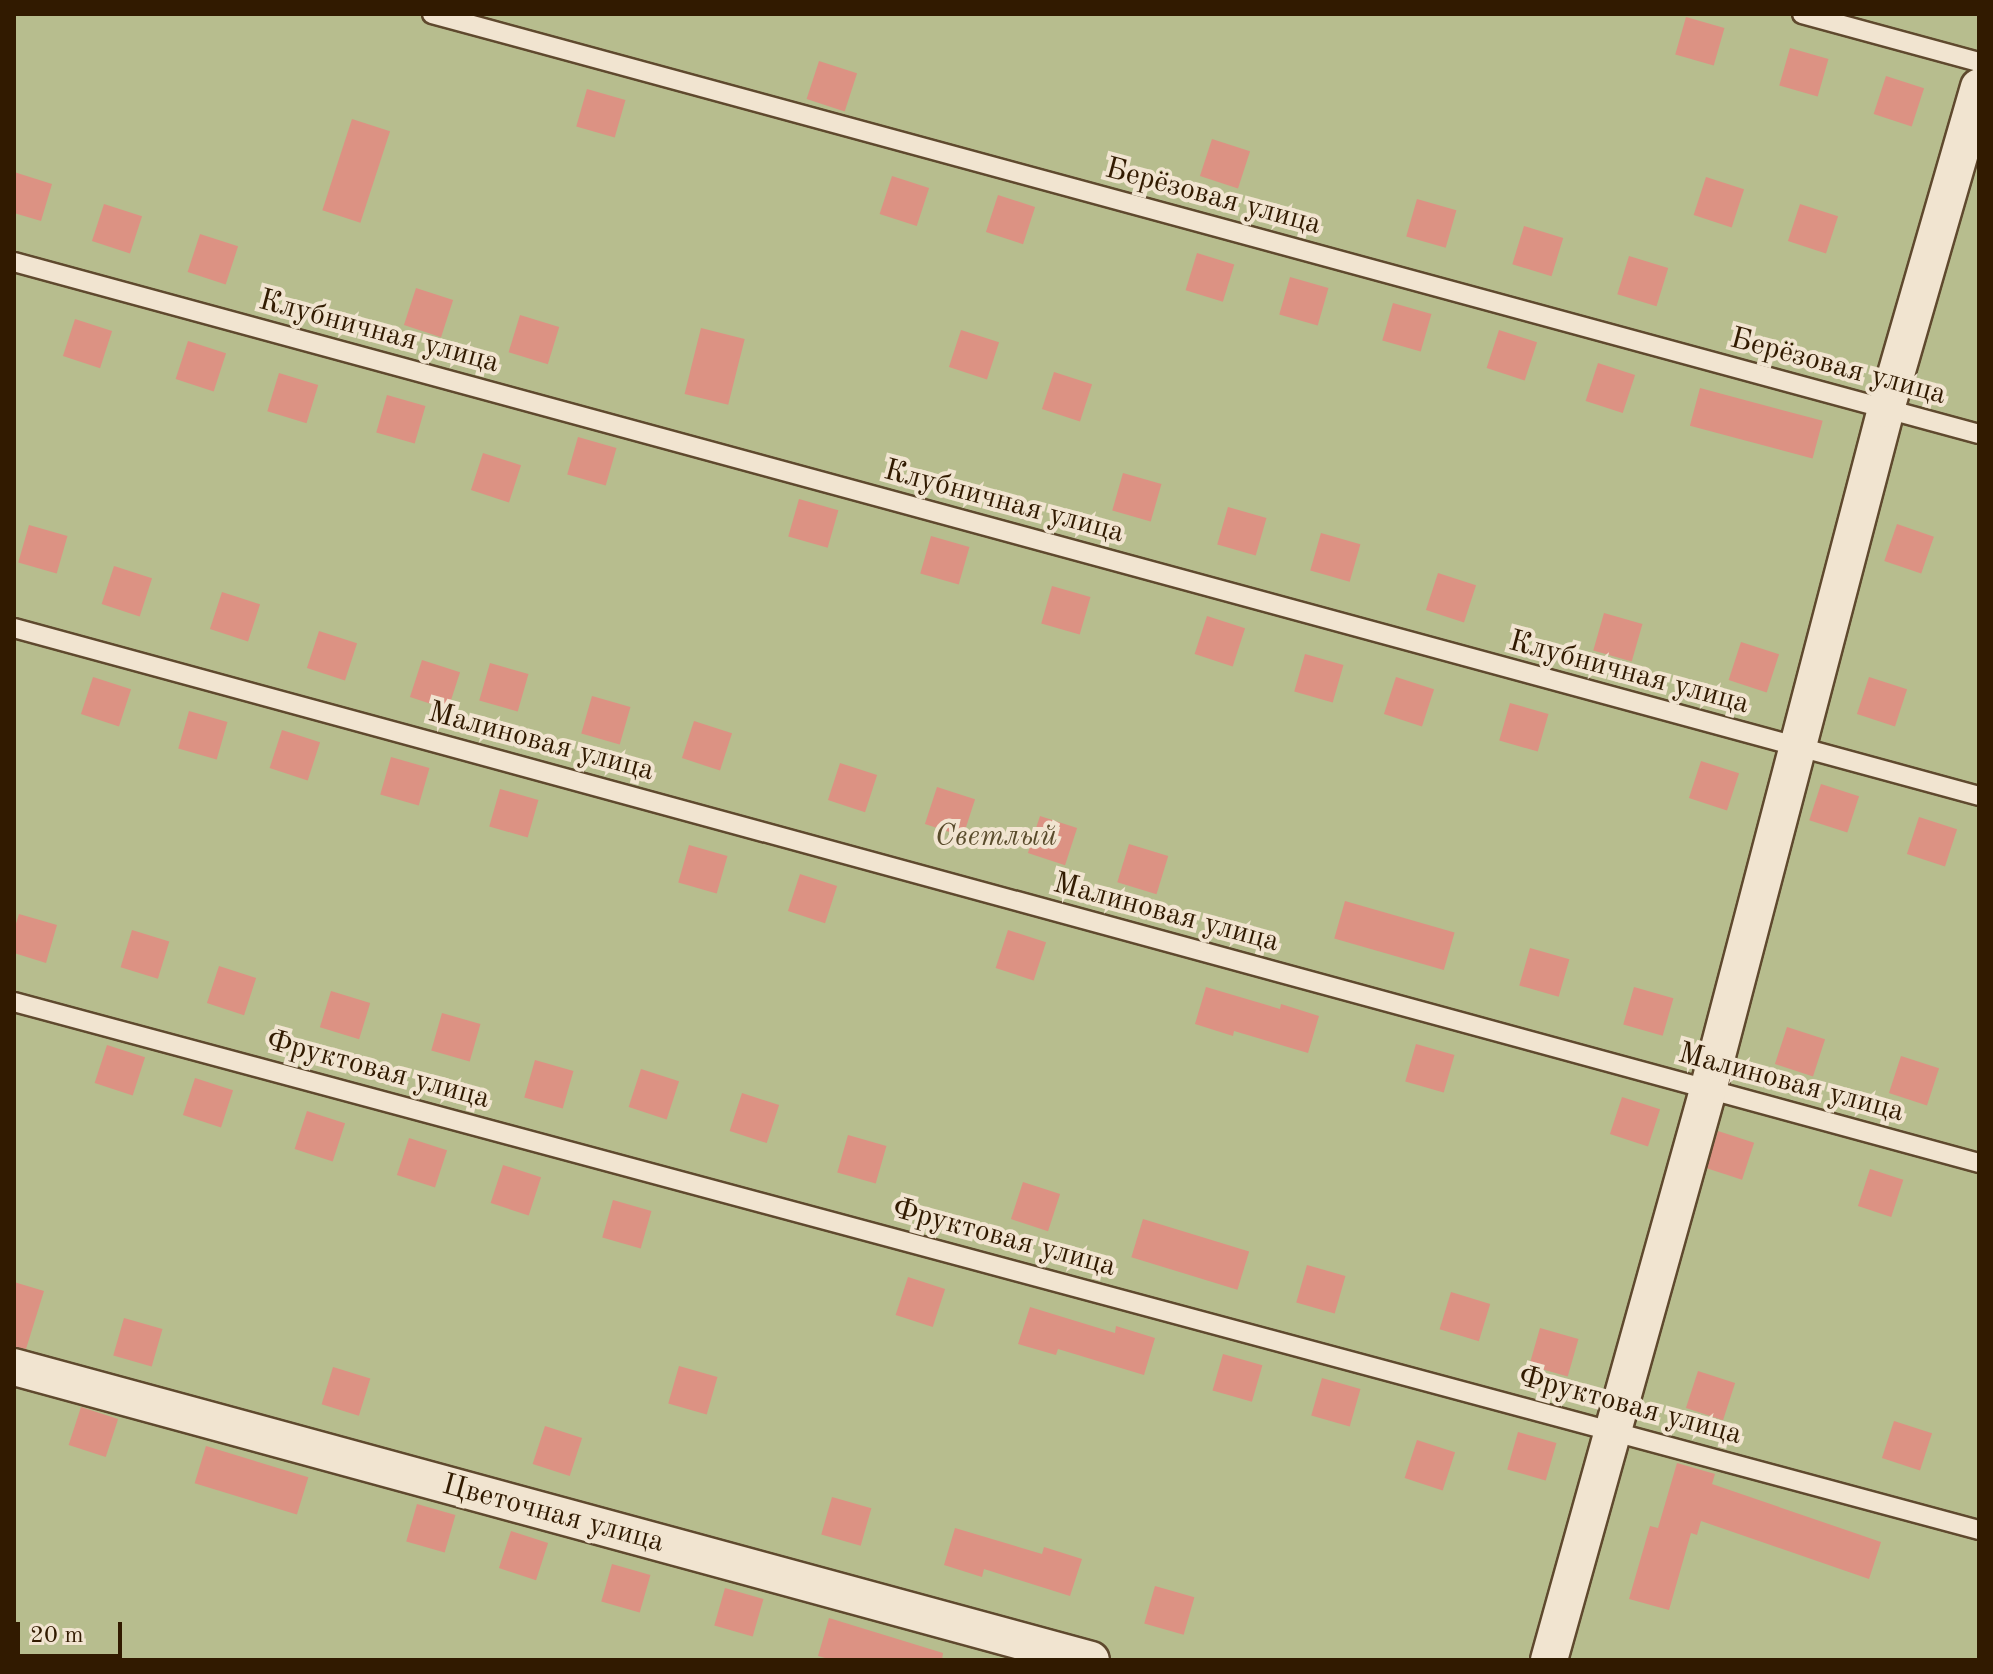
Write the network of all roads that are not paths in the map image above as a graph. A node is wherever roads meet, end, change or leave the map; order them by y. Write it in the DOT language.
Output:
graph roads {
  1 [pos="432,14"];
  2 [pos="1802,14"];
  3 [pos="1979,62"];
  4 [pos="1979,87"];
  5 [pos="14,262"];
  6 [pos="1886,409"];
  7 [pos="1979,434"];
  8 [pos="14,628"];
  9 [pos="1798,747"];
  10 [pos="1979,796"];
  11 [pos="14,1002"];
  12 [pos="1708,1090"];
  13 [pos="1979,1163"];
  14 [pos="14,1367"];
  15 [pos="1612,1430"];
  16 [pos="1979,1530"];
  17 [pos="1091,1660"];
  18 [pos="1549,1660"];
  1 -- 6 [label="lane, Берёзовая улица"];
  2 -- 3 [label="lane"];
  4 -- 6 [label="street"];
  5 -- 9 [label="lane, Клубничная улица"];
  6 -- 7 [label="lane, Берёзовая улица"];
  6 -- 9 [label="street"];
  8 -- 12 [label="lane, Малиновая улица"];
  9 -- 10 [label="lane, Клубничная улица"];
  9 -- 12 [label="street"];
  11 -- 15 [label="lane, Фруктовая улица"];
  12 -- 13 [label="lane, Малиновая улица"];
  12 -- 15 [label="street"];
  14 -- 17 [label="street, Цветочная улица"];
  15 -- 16 [label="lane, Фруктовая улица"];
  15 -- 18 [label="street"];
}
